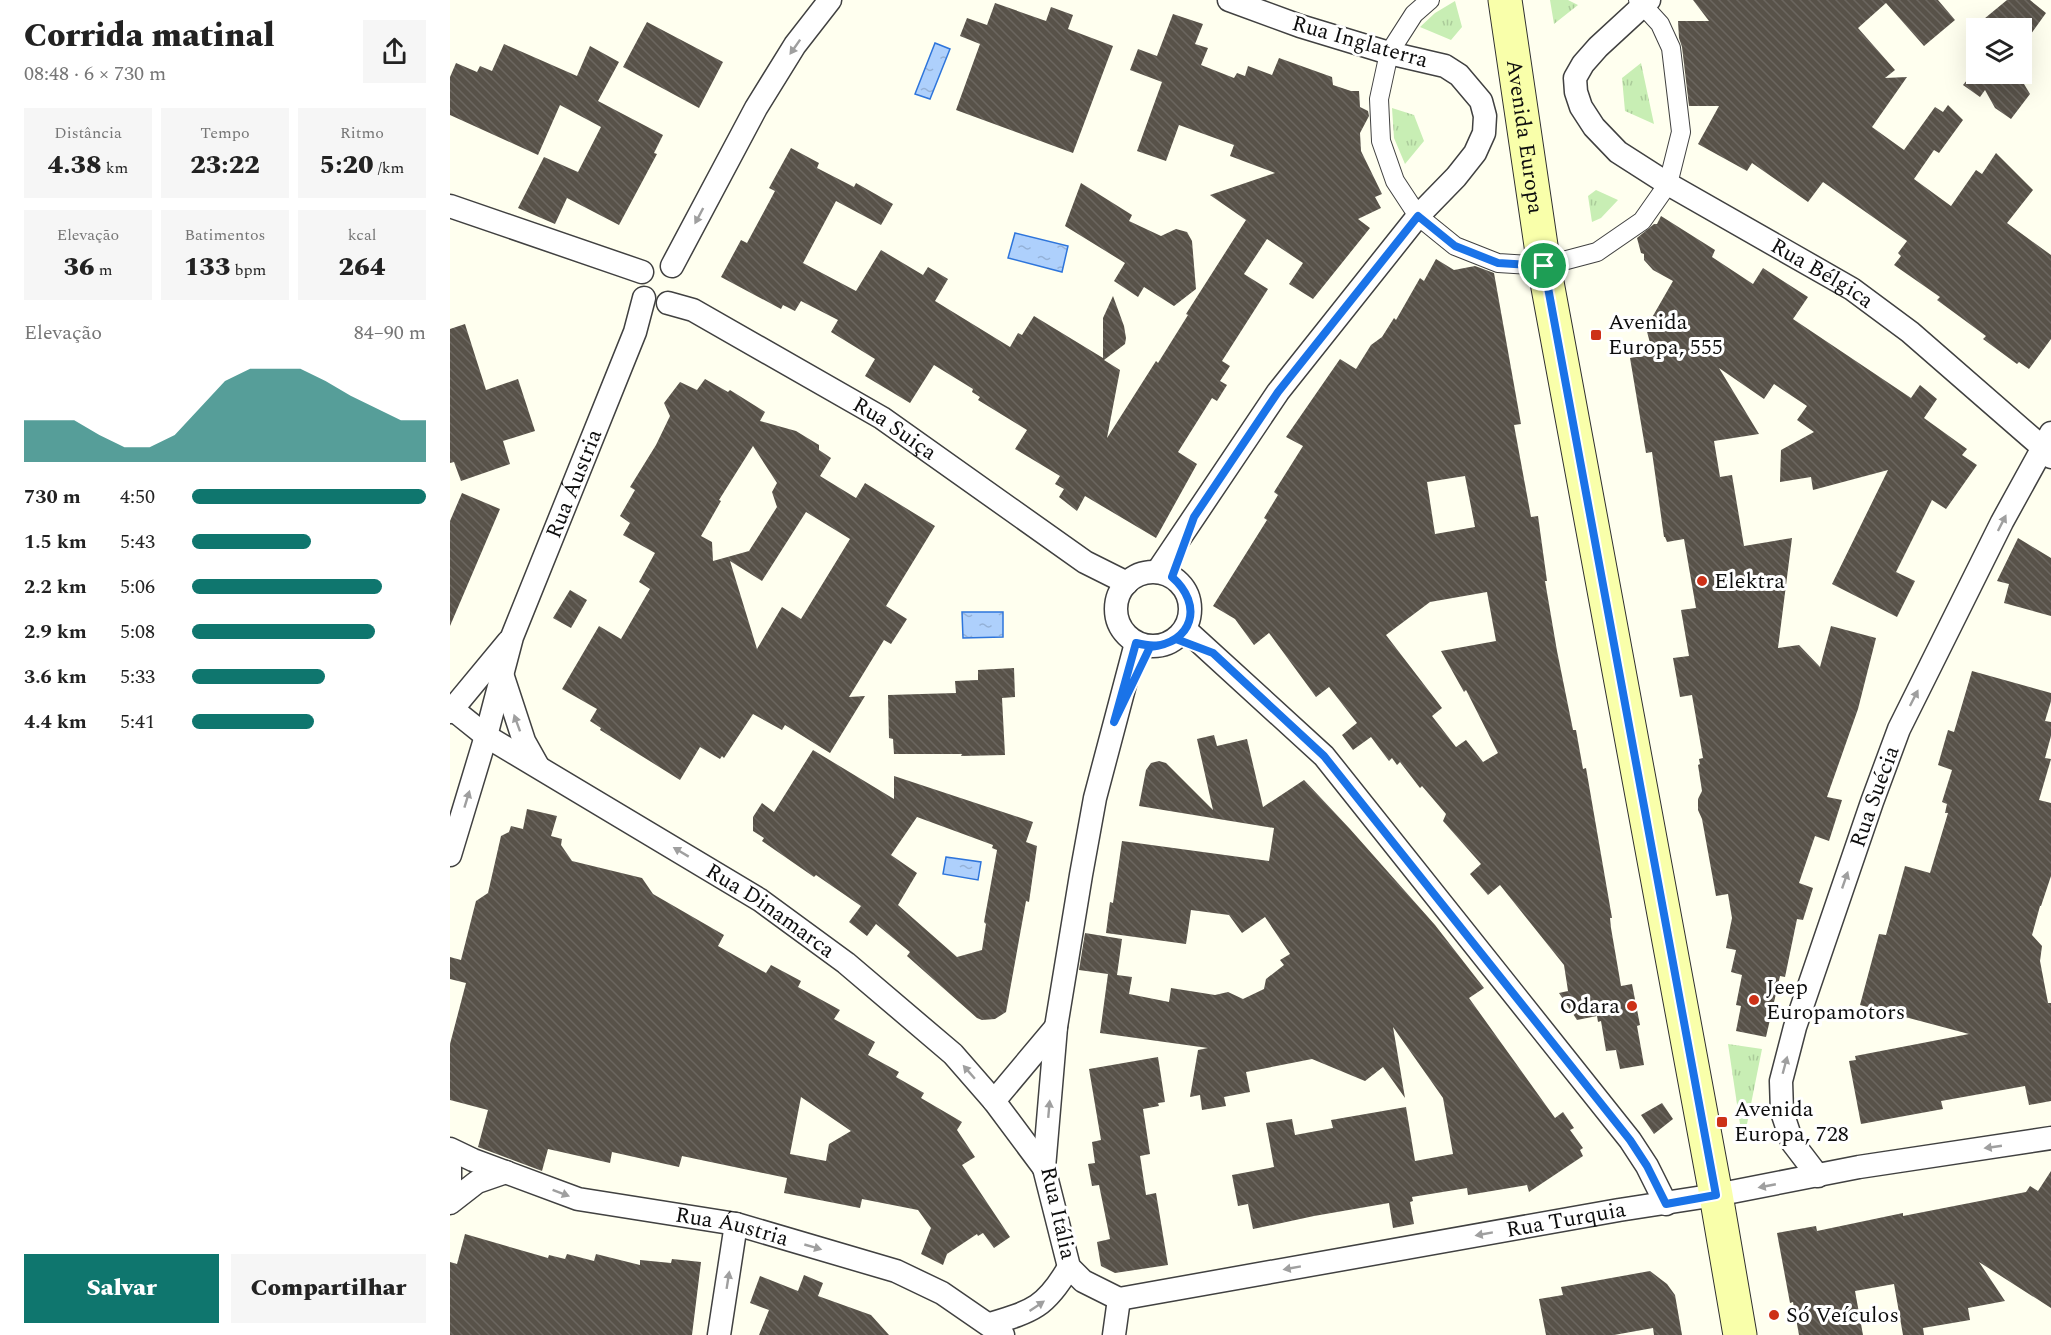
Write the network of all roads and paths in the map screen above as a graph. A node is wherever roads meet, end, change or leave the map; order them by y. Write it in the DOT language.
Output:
graph roads {
  1 [pos="830,0"];
  2 [pos="1229,0"];
  3 [pos="1430,0"];
  4 [pos="1505,0"];
  5 [pos="1643,2"];
  6 [pos="1389,53"];
  7 [pos="1668,184"];
  8 [pos="450,206"];
  9 [pos="1418,216"];
  10 [pos="672,266"];
  11 [pos="1544,266"];
  12 [pos="660,295"];
  13 [pos="2048,446"];
  14 [pos="1164,574"];
  15 [pos="1123,590"];
  16 [pos="1180,634"];
  17 [pos="1143,645"];
  18 [pos="494,673"];
  19 [pos="450,686"];
  20 [pos="451,710"];
  21 [pos="486,736"];
  22 [pos="539,767"];
  23 [pos="452,843"];
  24 [pos="1056,1027"];
  25 [pos="994,1101"];
  26 [pos="2051,1138"];
  27 [pos="450,1149"];
  28 [pos="450,1168"];
  29 [pos="1044,1168"];
  30 [pos="507,1172"];
  31 [pos="1818,1176"];
  32 [pos="450,1184"];
  33 [pos="1716,1195"];
  34 [pos="450,1203"];
  35 [pos="1666,1204"];
  36 [pos="736,1224"];
  37 [pos="1069,1267"];
  38 [pos="1119,1299"];
  39 [pos="996,1330"];
  40 [pos="719,1335"];
  41 [pos="1114,1335"];
  42 [pos="1740,1335"];
  1 -- 10 [label="street, one-way"];
  2 -- 6 [label="street, Rua Inglaterra"];
  3 -- 6 [label="street"];
  4 -- 11 [label="main road, Avenida Europa"];
  5 -- 7 [label="street"];
  5 -- 7 [label="street, Rua Bélgica"];
  6 -- 9 [label="street"];
  6 -- 9 [label="street, Rua Inglaterra"];
  7 -- 11 [label="street"];
  7 -- 13 [label="street, Rua Bélgica"];
  8 -- 12 [label="street, Rua Suiça"];
  9 -- 11 [label="street"];
  9 -- 14 [label="street"];
  10 -- 12 [label="street"];
  10 -- 12 [label="street"];
  11 -- 33 [label="main road, Avenida Europa"];
  12 -- 15 [label="street, Rua Suiça"];
  12 -- 18 [label="street, Rua Áustria"];
  31 -- 13 [label="street, Rua Suécia, one-way"];
  14 -- 15 [label="street"];
  14 -- 16 [label="street"];
  15 -- 17 [label="street"];
  16 -- 17 [label="street"];
  16 -- 35 [label="street"];
  17 -- 24 [label="street, Rua Itália"];
  18 -- 19 [label="street"];
  18 -- 20 [label="street, Rua Áustria"];
  18 -- 21 [label="street, Rua Áustria"];
  22 -- 18 [label="street, one-way"];
  20 -- 21 [label="street, Rua Dinamarca"];
  21 -- 22 [label="street, Rua Dinamarca"];
  23 -- 21 [label="street, Rua Áustria, one-way"];
  25 -- 22 [label="street, Rua Dinamarca, one-way"];
  24 -- 25 [label="street"];
  29 -- 24 [label="street, Rua Itália, one-way"];
  25 -- 29 [label="street, Rua Dinamarca"];
  26 -- 31 [label="street, Rua Turquia, one-way"];
  27 -- 30 [label="street, Rua Áustria"];
  28 -- 32 [label="street"];
  29 -- 37 [label="street, Rua Itália"];
  30 -- 34 [label="street"];
  30 -- 36 [label="street, Rua Áustria, one-way"];
  31 -- 33 [label="street, Rua Turquia, one-way"];
  33 -- 35 [label="street, Rua Turquia"];
  33 -- 42 [label="main road, Avenida Europa"];
  35 -- 38 [label="street, Rua Turquia, one-way"];
  36 -- 39 [label="street, Rua Áustria, one-way"];
  40 -- 36 [label="street, one-way"];
  37 -- 38 [label="street, Rua Itália"];
  39 -- 37 [label="street, one-way"];
  38 -- 41 [label="street"];
}
